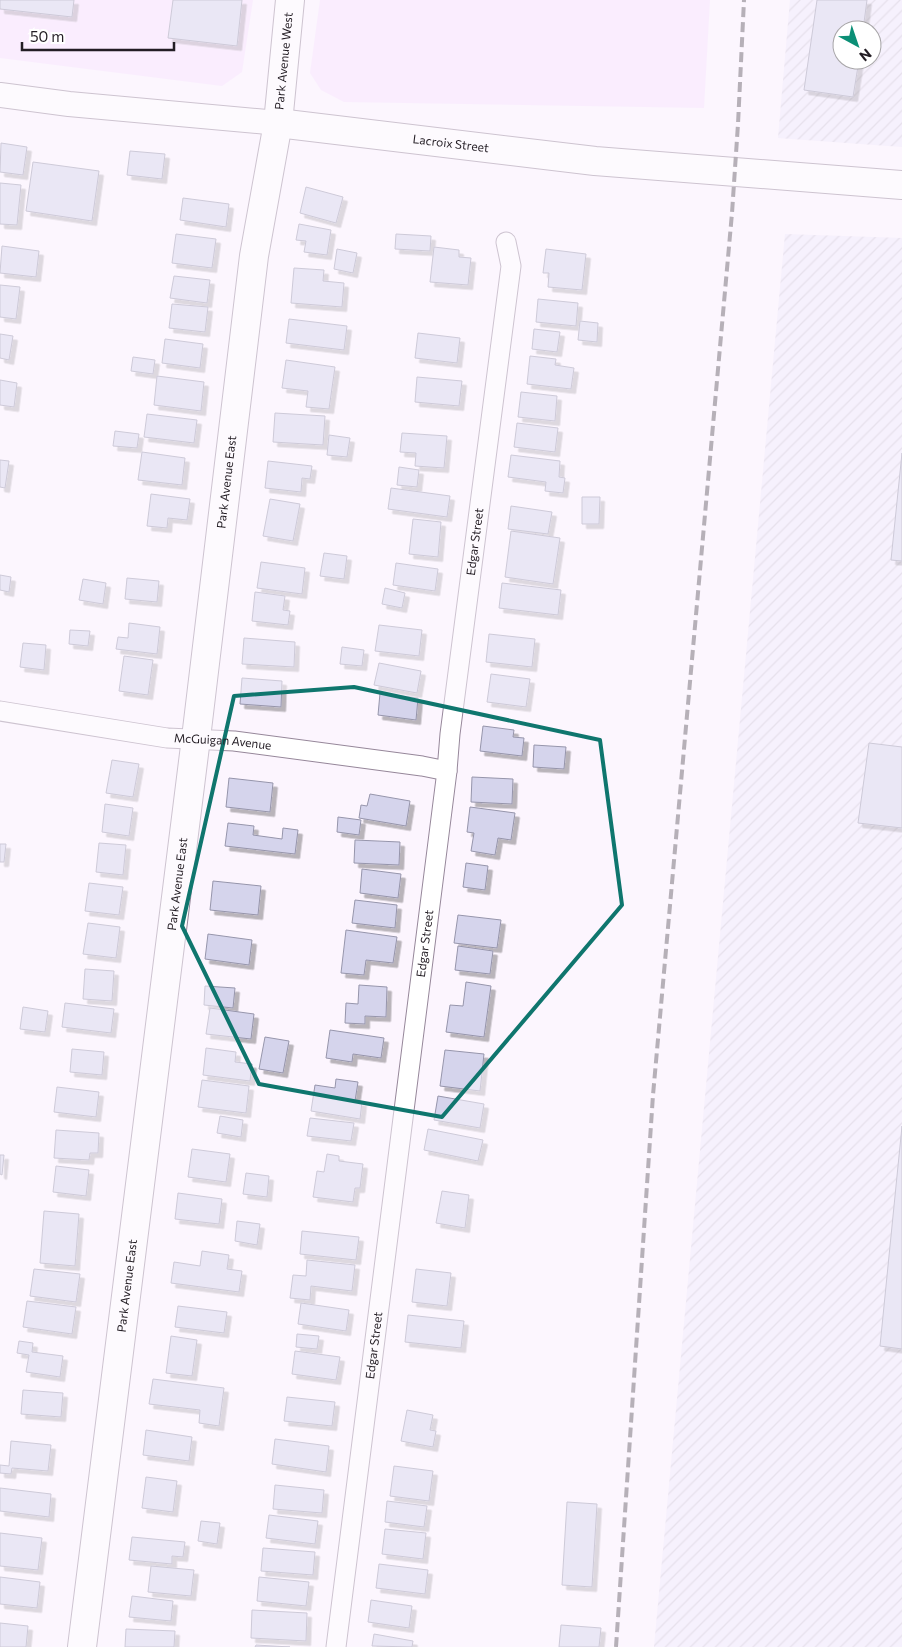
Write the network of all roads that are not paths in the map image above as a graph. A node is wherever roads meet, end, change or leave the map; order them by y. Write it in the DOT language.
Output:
graph roads {
  1 [pos="290,0"];
  2 [pos="0,95"];
  3 [pos="278,122"];
  4 [pos="902,185"];
  5 [pos="506,242"];
  6 [pos="0,711"];
  7 [pos="196,738"];
  8 [pos="447,771"];
  9 [pos="82,1647"];
  10 [pos="336,1647"];
  1 -- 3 [label="main road, Park Avenue West"];
  2 -- 3 [label="street, Lacroix Street"];
  3 -- 4 [label="main road, Lacroix Street"];
  3 -- 7 [label="main road, Park Avenue East"];
  5 -- 8 [label="street, Edgar Street"];
  6 -- 7 [label="street, McGuigan Avenue"];
  7 -- 8 [label="street, McGuigan Avenue"];
  7 -- 9 [label="main road, Park Avenue East"];
  8 -- 10 [label="street, Edgar Street"];
}
